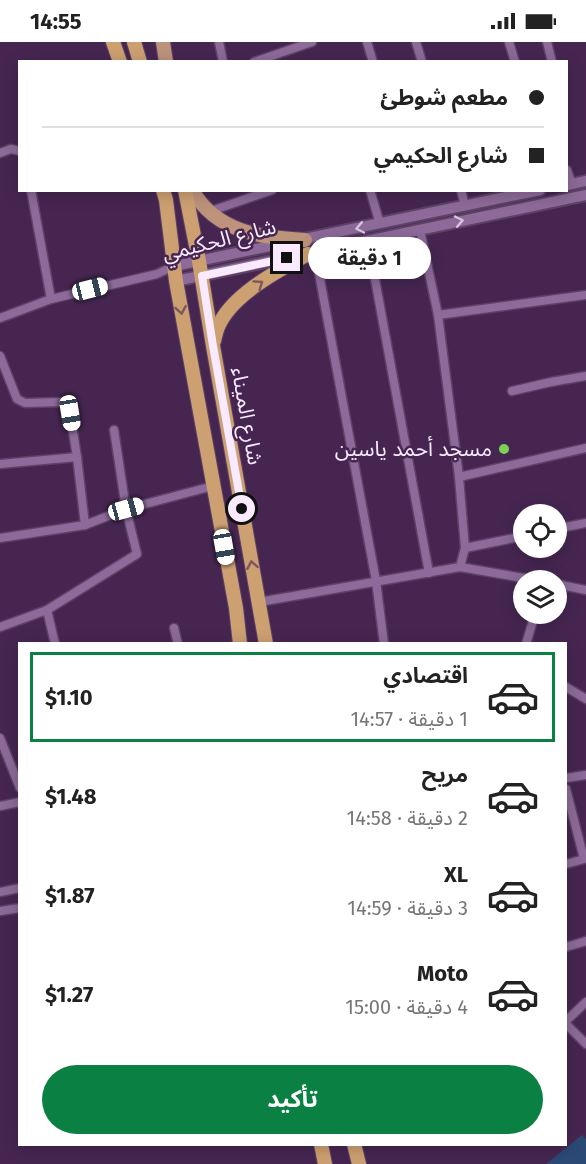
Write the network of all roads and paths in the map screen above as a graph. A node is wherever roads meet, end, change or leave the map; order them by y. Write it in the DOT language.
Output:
graph roads {
  1 [pos="113,42"];
  2 [pos="134,42"];
  3 [pos="163,42"];
  4 [pos="219,42"];
  5 [pos="312,42"];
  6 [pos="367,42"];
  7 [pos="416,42"];
  8 [pos="509,42"];
  9 [pos="547,42"];
  10 [pos="119,60"];
  11 [pos="139,60"];
  12 [pos="166,60"];
  13 [pos="223,60"];
  14 [pos="260,60"];
  15 [pos="372,60"];
  16 [pos="421,60"];
  17 [pos="514,60"];
  18 [pos="552,60"];
  19 [pos="18,151"];
  20 [pos="0,153"];
  21 [pos="586,181"];
  22 [pos="569,185"];
  23 [pos="31,192"];
  24 [pos="164,192"];
  25 [pos="188,192"];
  26 [pos="266,192"];
  27 [pos="371,192"];
  28 [pos="462,192"];
  29 [pos="531,192"];
  30 [pos="586,195"];
  31 [pos="465,206"];
  32 [pos="208,212"];
  33 [pos="380,224"];
  34 [pos="420,230"];
  35 [pos="305,240"];
  36 [pos="368,241"];
  37 [pos="312,253"];
  38 [pos="199,261"];
  39 [pos="174,266"];
  40 [pos="157,274"];
  41 [pos="202,276"];
  42 [pos="176,281"];
  43 [pos="586,295"];
  44 [pos="51,298"];
  45 [pos="438,315"];
  46 [pos="0,318"];
  47 [pos="213,346"];
  48 [pos="0,356"];
  49 [pos="586,376"];
  50 [pos="512,391"];
  51 [pos="114,430"];
  52 [pos="586,448"];
  53 [pos="77,457"];
  54 [pos="1,462"];
  55 [pos="459,477"];
  56 [pos="213,486"];
  57 [pos="126,509"];
  58 [pos="586,523"];
  59 [pos="85,525"];
  60 [pos="567,527"];
  61 [pos="0,538"];
  62 [pos="513,538"];
  63 [pos="465,548"];
  64 [pos="460,567"];
  65 [pos="429,573"];
  66 [pos="513,576"];
  67 [pos="376,581"];
  68 [pos="567,586"];
  69 [pos="586,590"];
  70 [pos="259,602"];
  71 [pos="47,610"];
  72 [pos="532,624"];
  73 [pos="0,627"];
  74 [pos="174,628"];
  75 [pos="55,642"];
  76 [pos="178,642"];
  77 [pos="240,642"];
  78 [pos="266,642"];
  79 [pos="384,642"];
  80 [pos="527,642"];
  81 [pos="567,688"];
  82 [pos="586,699"];
  83 [pos="0,738"];
  84 [pos="586,775"];
  85 [pos="567,778"];
  86 [pos="18,783"];
  87 [pos="567,793"];
  88 [pos="18,802"];
  89 [pos="0,806"];
  90 [pos="567,864"];
  91 [pos="585,864"];
  92 [pos="18,888"];
  93 [pos="0,892"];
  94 [pos="18,908"];
  95 [pos="0,911"];
  96 [pos="586,941"];
  97 [pos="567,947"];
  98 [pos="586,1002"];
  99 [pos="567,1022"];
  100 [pos="567,1024"];
  101 [pos="586,1044"];
  102 [pos="321,1146"];
  103 [pos="355,1146"];
  104 [pos="325,1164"];
  105 [pos="360,1164"];
  1 -- 10 [label="highway"];
  2 -- 11 [label="highway"];
  3 -- 12 [label="main road"];
  4 -- 13 [label="street"];
  5 -- 14 [label="street"];
  6 -- 15 [label="street"];
  7 -- 16 [label="street"];
  8 -- 17 [label="street"];
  9 -- 18 [label="street"];
  19 -- 20 [label="street"];
  21 -- 22 [label="street"];
  23 -- 44 [label="street"];
  24 -- 39 [label="highway"];
  25 -- 32 [label="main road"];
  25 -- 38 [label="highway, شارع الميناء"];
  26 -- 32 [label="street"];
  27 -- 33 [label="street"];
  28 -- 31 [label="street"];
  29 -- 31 [label="street, شارع الحكيمي"];
  34 -- 30 [label="street, شارع الحكيمي, one-way"];
  31 -- 33 [label="street, شارع الحكيمي"];
  32 -- 35 [label="main road"];
  33 -- 35 [label="street, شارع الحكيمي, one-way"];
  34 -- 36 [label="street, شارع الحكيمي"];
  34 -- 45 [label="street"];
  35 -- 38 [label="street, شارع الحكيمي"];
  36 -- 37 [label="street, شارع الحكيمي"];
  36 -- 65 [label="street"];
  37 -- 41 [label="street, شارع الحكيمي"];
  47 -- 37 [label="highway, one-way"];
  37 -- 67 [label="street"];
  38 -- 39 [label="street, شارع الحكيمي"];
  38 -- 41 [label="highway, شارع الميناء"];
  39 -- 40 [label="street, شارع الحكيمي"];
  39 -- 42 [label="highway"];
  40 -- 42 [label="street, شارع الحكيمي"];
  40 -- 44 [label="street"];
  41 -- 42 [label="street, شارع الحكيمي"];
  41 -- 47 [label="highway, شارع الميناء"];
  42 -- 56 [label="highway, one-way"];
  43 -- 45 [label="street"];
  44 -- 46 [label="street"];
  45 -- 55 [label="street"];
  70 -- 47 [label="highway, شارع الميناء, one-way"];
  48 -- 53 [label="street"];
  49 -- 50 [label="street"];
  51 -- 57 [label="street"];
  52 -- 55 [label="street"];
  53 -- 54 [label="street"];
  53 -- 59 [label="street"];
  55 -- 63 [label="street"];
  56 -- 57 [label="street"];
  56 -- 77 [label="highway"];
  57 -- 59 [label="street"];
  57 -- 71 [label="street"];
  58 -- 60 [label="street"];
  59 -- 61 [label="street"];
  62 -- 63 [label="street"];
  63 -- 64 [label="street"];
  64 -- 65 [label="street"];
  64 -- 66 [label="street"];
  65 -- 67 [label="street"];
  67 -- 70 [label="street"];
  67 -- 79 [label="street"];
  68 -- 69 [label="street"];
  70 -- 78 [label="highway, شارع الميناء"];
  71 -- 73 [label="street"];
  71 -- 75 [label="street"];
  72 -- 80 [label="street"];
  74 -- 76 [label="street"];
  81 -- 82 [label="street"];
  83 -- 86 [label="street"];
  84 -- 85 [label="street"];
  87 -- 91 [label="street"];
  88 -- 89 [label="street"];
  90 -- 91 [label="street"];
  92 -- 93 [label="street"];
  94 -- 95 [label="street"];
  96 -- 97 [label="street"];
  98 -- 99 [label="street"];
  100 -- 101 [label="street"];
  102 -- 104 [label="highway"];
  103 -- 105 [label="highway"];
}
